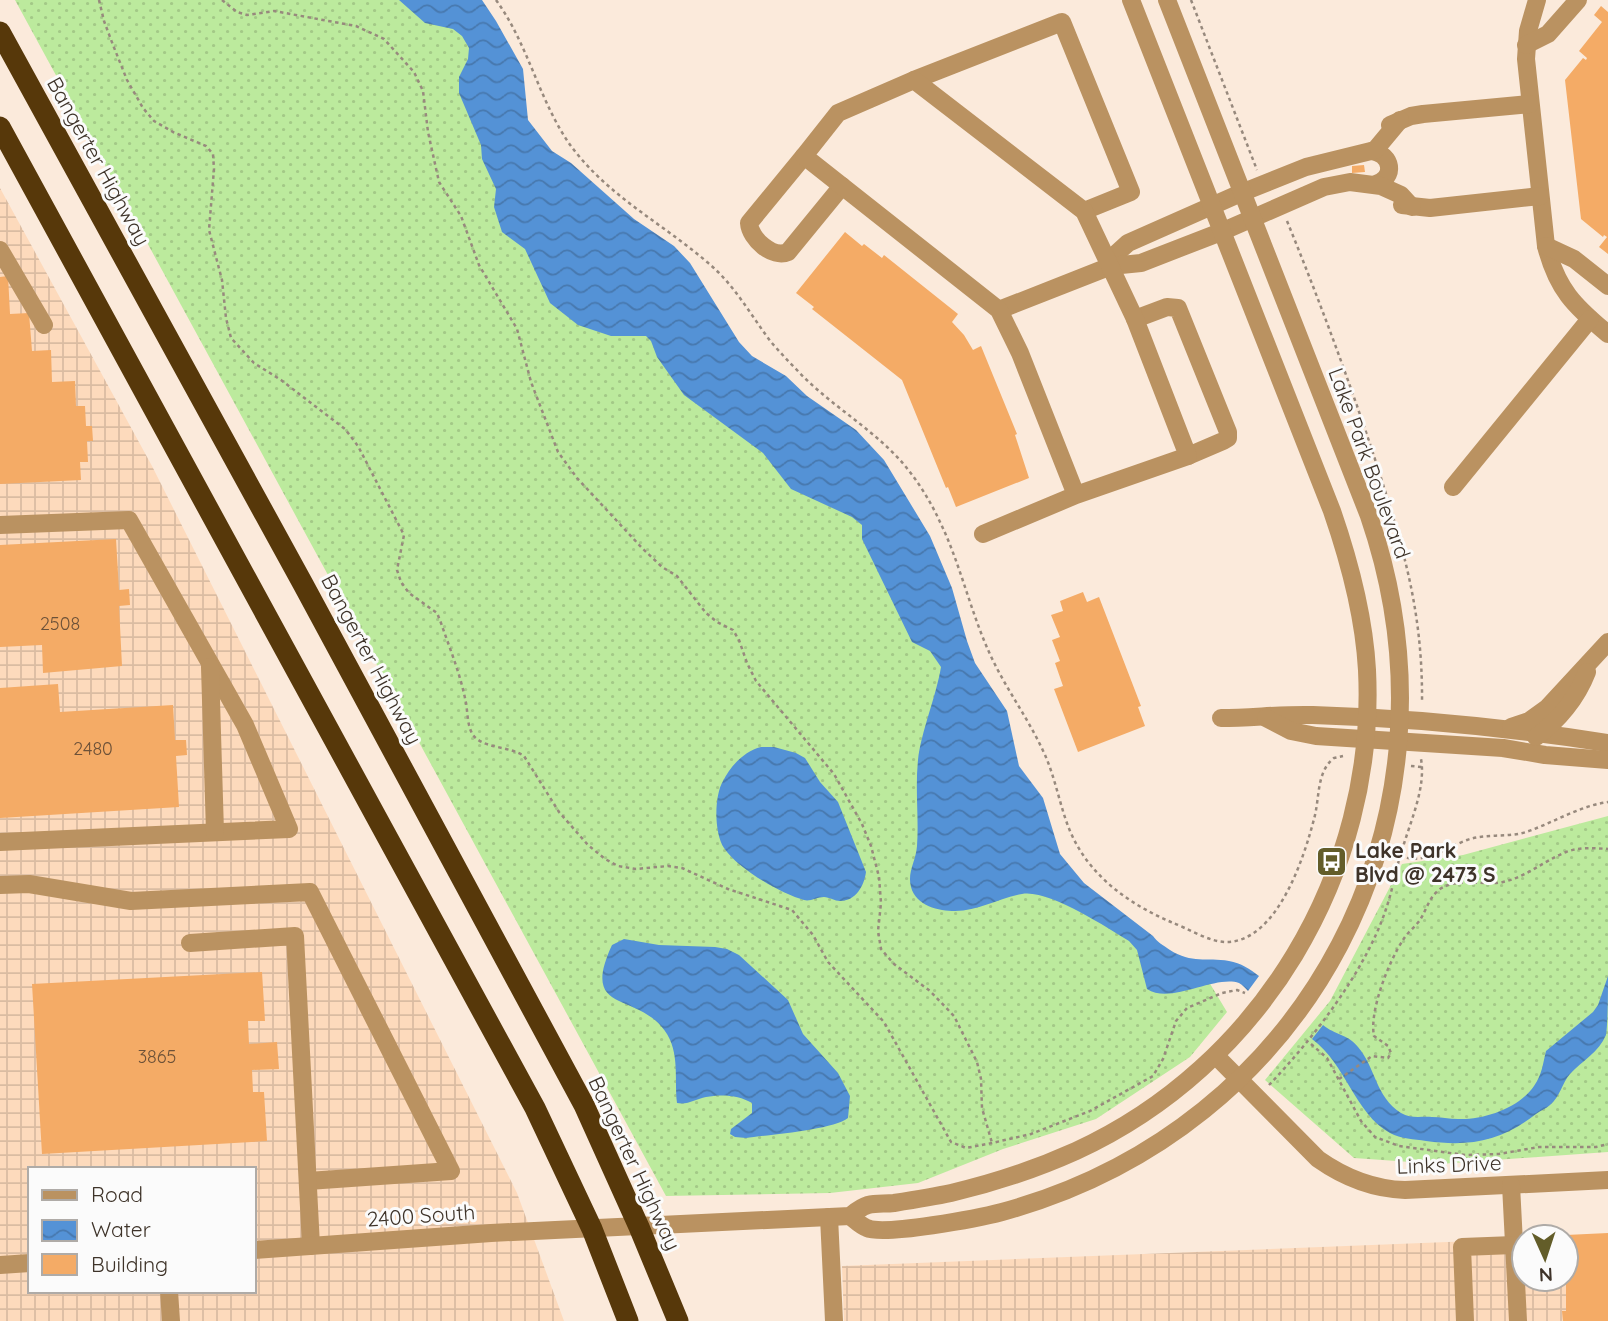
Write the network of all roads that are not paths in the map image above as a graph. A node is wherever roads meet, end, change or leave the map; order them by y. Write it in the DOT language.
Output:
graph roads {
  1 [pos="1131,0"];
  2 [pos="1167,0"];
  3 [pos="1537,0"];
  4 [pos="1578,0"];
  5 [pos="0,32"];
  6 [pos="1526,45"];
  7 [pos="914,80"];
  8 [pos="1531,104"];
  9 [pos="0,127"];
  10 [pos="1366,153"];
  11 [pos="804,156"];
  12 [pos="1373,184"];
  13 [pos="842,186"];
  14 [pos="1241,193"];
  15 [pos="1540,196"];
  16 [pos="1211,206"];
  17 [pos="1084,211"];
  18 [pos="1251,218"];
  19 [pos="1221,232"];
  20 [pos="1545,246"];
  21 [pos="0,250"];
  22 [pos="1111,266"];
  23 [pos="1608,286"];
  24 [pos="999,310"];
  25 [pos="1135,319"];
  26 [pos="1590,319"];
  27 [pos="44,325"];
  28 [pos="1608,334"];
  29 [pos="1188,456"];
  30 [pos="1453,487"];
  31 [pos="1076,495"];
  32 [pos="0,525"];
  33 [pos="983,534"];
  34 [pos="1608,642"];
  35 [pos="210,663"];
  36 [pos="1591,663"];
  37 [pos="1221,718"];
  38 [pos="1266,718"];
  39 [pos="1367,718"];
  40 [pos="1401,720"];
  41 [pos="1508,729"];
  42 [pos="1542,733"];
  43 [pos="1366,739"];
  44 [pos="1399,741"];
  45 [pos="1608,743"];
  46 [pos="1503,748"];
  47 [pos="1608,760"];
  48 [pos="215,832"];
  49 [pos="0,842"];
  50 [pos="0,885"];
  51 [pos="190,943"];
  52 [pos="1216,1056"];
  53 [pos="1240,1080"];
  54 [pos="1608,1180"];
  55 [pos="308,1181"];
  56 [pos="1511,1185"];
  57 [pos="849,1216"];
  58 [pos="829,1217"];
  59 [pos="1513,1223"];
  60 [pos="639,1227"];
  61 [pos="592,1230"];
  62 [pos="1510,1245"];
  63 [pos="311,1246"];
  64 [pos="256,1250"];
  65 [pos="28,1263"];
  66 [pos="0,1265"];
  67 [pos="169,1293"];
  68 [pos="1517,1293"];
  69 [pos="172,1321"];
  70 [pos="628,1321"];
  71 [pos="678,1321"];
  72 [pos="834,1321"];
  73 [pos="1465,1321"];
  74 [pos="1518,1321"];
  1 -- 16 [label="street, Lake Park Boulevard"];
  2 -- 14 [label="street, Lake Park Boulevard"];
  3 -- 6 [label="street"];
  4 -- 6 [label="street"];
  5 -- 60 [label="highway, Bangerter Highway"];
  6 -- 8 [label="street"];
  7 -- 11 [label="street"];
  7 -- 17 [label="street"];
  7 -- 17 [label="street"];
  8 -- 10 [label="street"];
  8 -- 15 [label="street"];
  9 -- 61 [label="highway"];
  10 -- 12 [label="street"];
  10 -- 14 [label="street"];
  11 -- 13 [label="street"];
  11 -- 13 [label="street"];
  12 -- 15 [label="street"];
  12 -- 18 [label="street"];
  13 -- 24 [label="street"];
  14 -- 16 [label="street"];
  14 -- 18 [label="street, Lake Park Boulevard"];
  15 -- 20 [label="street"];
  16 -- 19 [label="street, Lake Park Boulevard"];
  16 -- 22 [label="street"];
  17 -- 22 [label="street"];
  18 -- 19 [label="street"];
  18 -- 40 [label="street, Lake Park Boulevard"];
  19 -- 22 [label="street"];
  19 -- 39 [label="street, Lake Park Boulevard"];
  20 -- 23 [label="street"];
  20 -- 26 [label="street"];
  21 -- 27 [label="street"];
  22 -- 24 [label="street"];
  22 -- 25 [label="street"];
  24 -- 31 [label="street"];
  25 -- 29 [label="street"];
  25 -- 29 [label="street"];
  26 -- 28 [label="street"];
  26 -- 30 [label="street"];
  29 -- 31 [label="street"];
  31 -- 33 [label="street"];
  32 -- 35 [label="street"];
  34 -- 36 [label="street"];
  35 -- 48 [label="street"];
  35 -- 48 [label="street"];
  36 -- 41 [label="street"];
  36 -- 42 [label="street"];
  37 -- 38 [label="street"];
  38 -- 39 [label="street"];
  38 -- 43 [label="street"];
  39 -- 40 [label="street"];
  39 -- 43 [label="street, Lake Park Boulevard"];
  40 -- 41 [label="street"];
  40 -- 44 [label="street, Lake Park Boulevard"];
  41 -- 42 [label="street"];
  42 -- 45 [label="street"];
  42 -- 46 [label="street"];
  43 -- 44 [label="street"];
  43 -- 52 [label="street, Lake Park Boulevard"];
  44 -- 46 [label="street"];
  44 -- 53 [label="street, Lake Park Boulevard"];
  46 -- 47 [label="street"];
  48 -- 49 [label="street"];
  50 -- 55 [label="street"];
  51 -- 55 [label="street"];
  52 -- 53 [label="street, Links Drive"];
  52 -- 57 [label="street, Lake Park Boulevard"];
  53 -- 56 [label="street, Links Drive"];
  53 -- 57 [label="street, Lake Park Boulevard"];
  54 -- 56 [label="street, Links Drive"];
  55 -- 63 [label="street"];
  56 -- 59 [label="street"];
  57 -- 58 [label="street, Lake Park Boulevard"];
  58 -- 60 [label="street, Lake Park Boulevard"];
  58 -- 72 [label="street"];
  60 -- 61 [label="street, Lake Park Boulevard"];
  60 -- 71 [label="highway, Bangerter Highway"];
  61 -- 63 [label="street, 2400 South"];
  61 -- 70 [label="highway"];
  62 -- 73 [label="street"];
  63 -- 64 [label="street, 2400 South"];
  65 -- 66 [label="street"];
  67 -- 69 [label="street"];
  68 -- 74 [label="street"];
}
